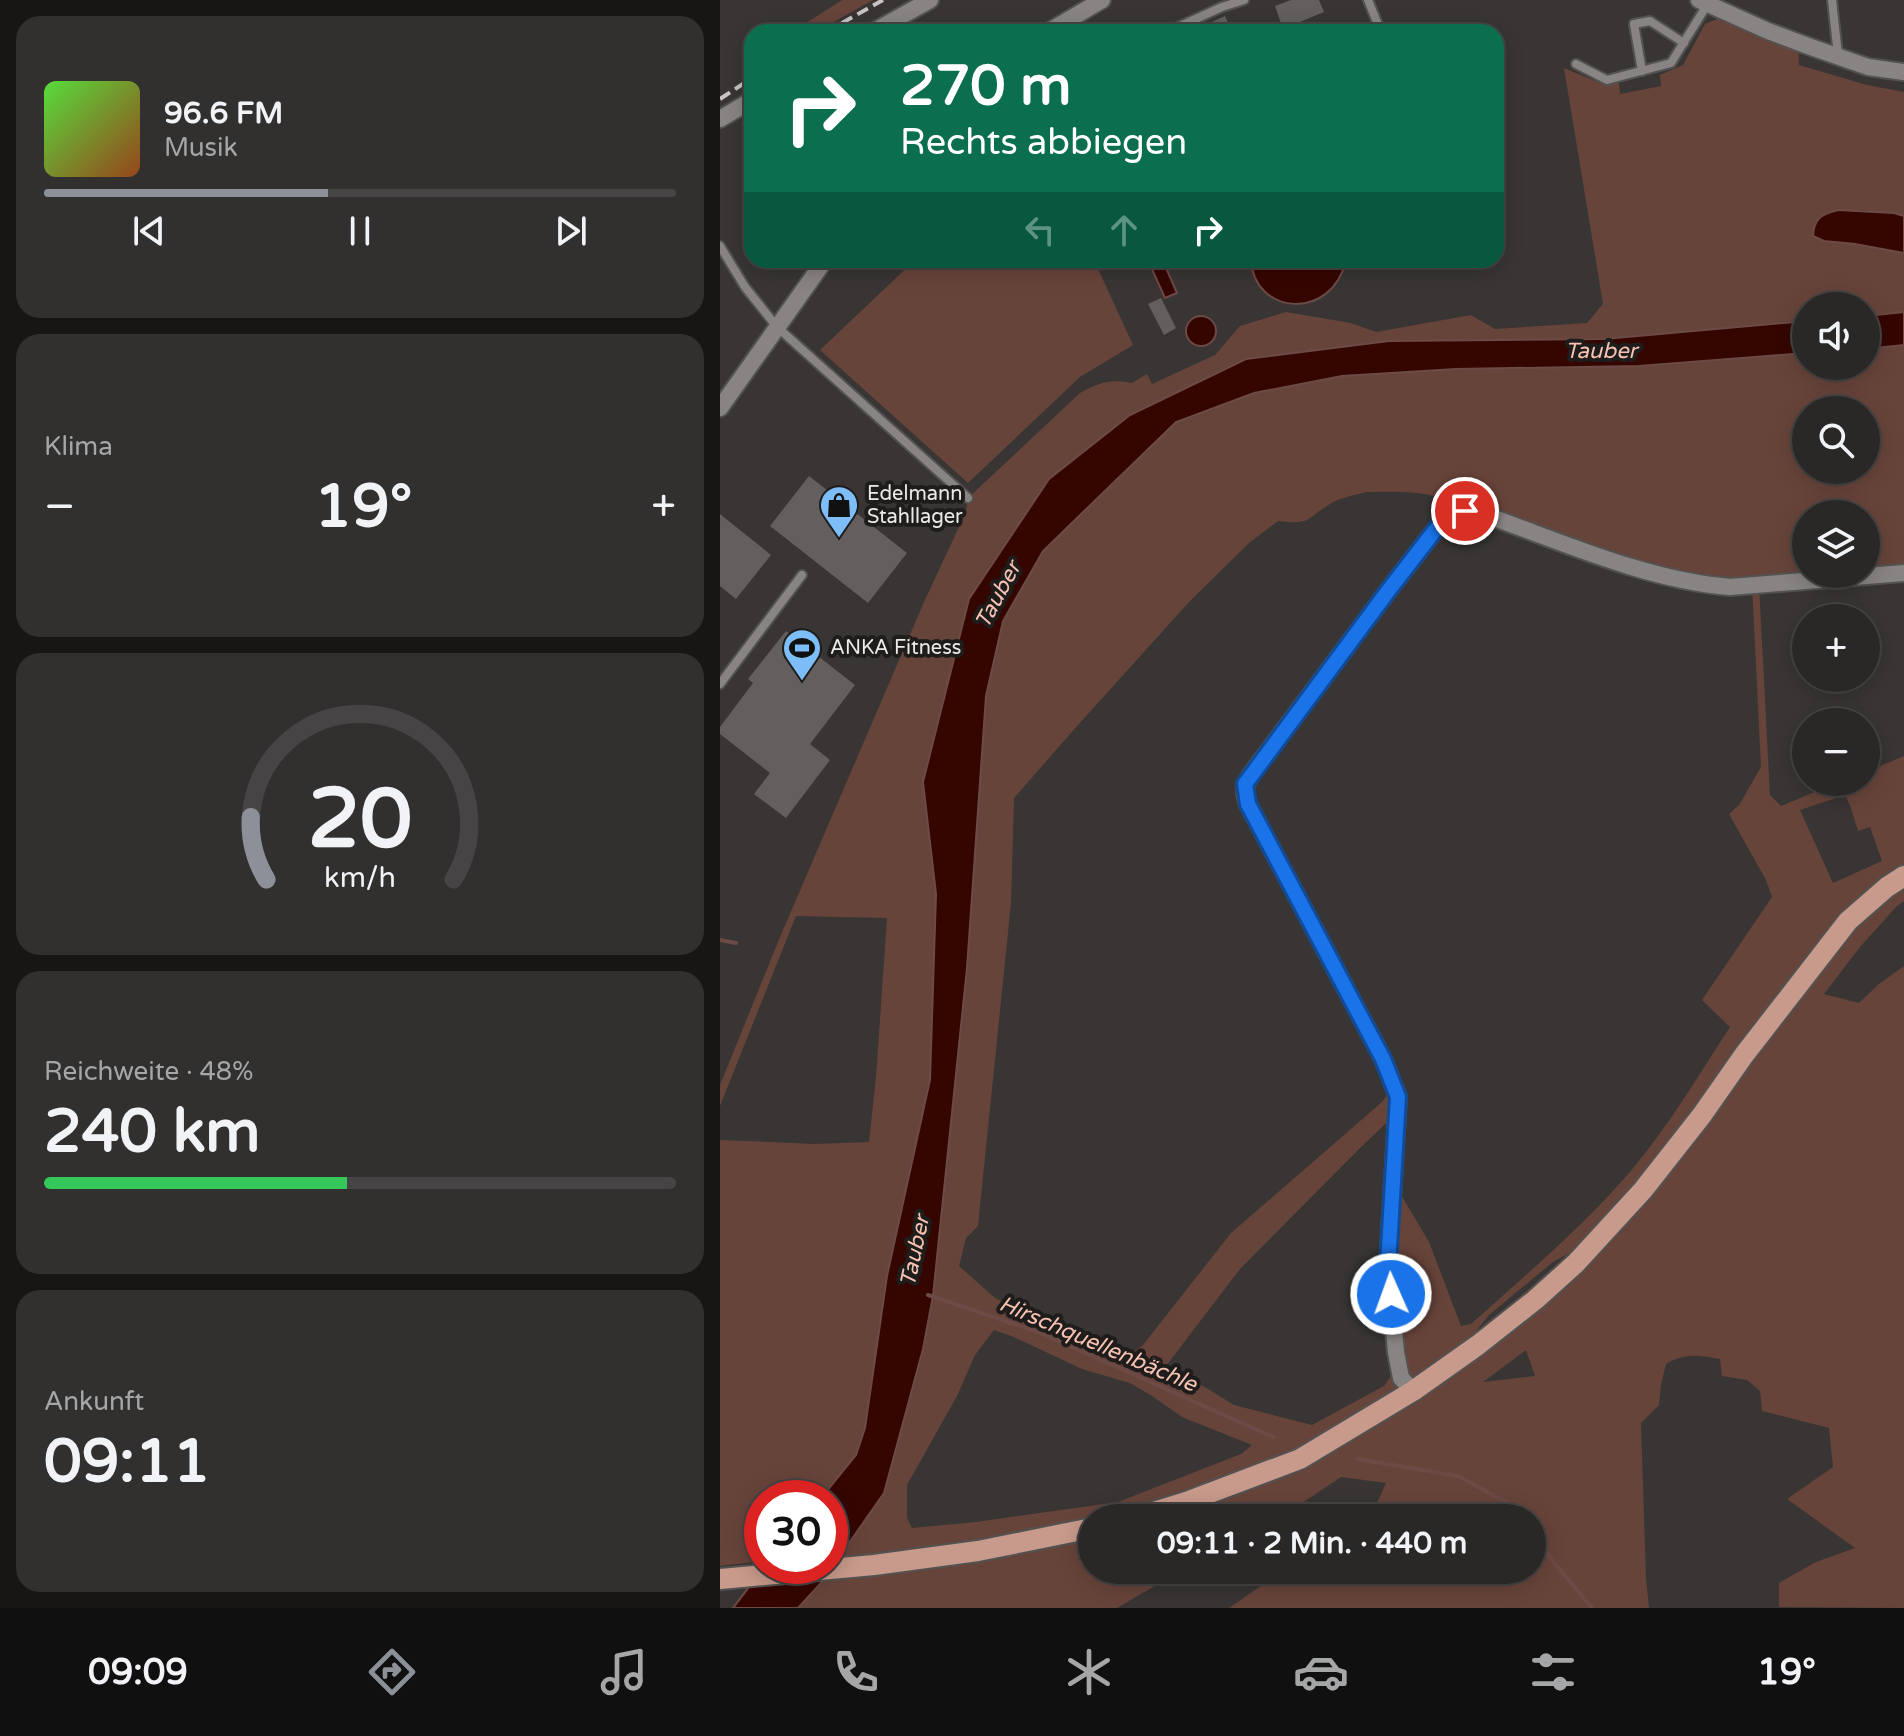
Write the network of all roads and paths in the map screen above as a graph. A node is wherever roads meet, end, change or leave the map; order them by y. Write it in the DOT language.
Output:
graph roads {
  1 [pos="930,0"];
  2 [pos="1102,0"];
  3 [pos="1244,0"];
  4 [pos="1368,0"];
  5 [pos="1832,0"];
  6 [pos="1704,2"];
  7 [pos="887,24"];
  8 [pos="1072,24"];
  9 [pos="1185,24"];
  10 [pos="1378,24"];
  11 [pos="1684,43"];
  12 [pos="1838,56"];
  13 [pos="1576,64"];
  14 [pos="1642,71"];
  15 [pos="1904,72"];
  16 [pos="744,105"];
  17 [pos="720,119"];
  18 [pos="720,246"];
  19 [pos="819,268"];
  20 [pos="777,327"];
  21 [pos="720,408"];
  22 [pos="968,498"];
  23 [pos="1904,573"];
  24 [pos="802,575"];
  25 [pos="720,684"];
  26 [pos="1904,876"];
  27 [pos="1413,1391"];
  28 [pos="1180,1504"];
  29 [pos="1078,1531"];
  30 [pos="720,1579"];
  1 -- 7 [label="street"];
  2 -- 8 [label="street"];
  3 -- 9 [label="lane"];
  4 -- 10 [label="lane"];
  5 -- 12 [label="lane"];
  6 -- 11 [label="lane"];
  6 -- 12 [label="street"];
  11 -- 14 [label="lane"];
  11 -- 14 [label="lane"];
  12 -- 15 [label="street"];
  13 -- 14 [label="lane"];
  16 -- 17 [label="street"];
  18 -- 20 [label="lane"];
  19 -- 20 [label="street"];
  20 -- 21 [label="street"];
  20 -- 22 [label="lane"];
  23 -- 27 [label="street"];
  24 -- 25 [label="lane"];
  26 -- 27 [label="main road"];
  27 -- 28 [label="main road"];
  29 -- 30 [label="main road"];
}
